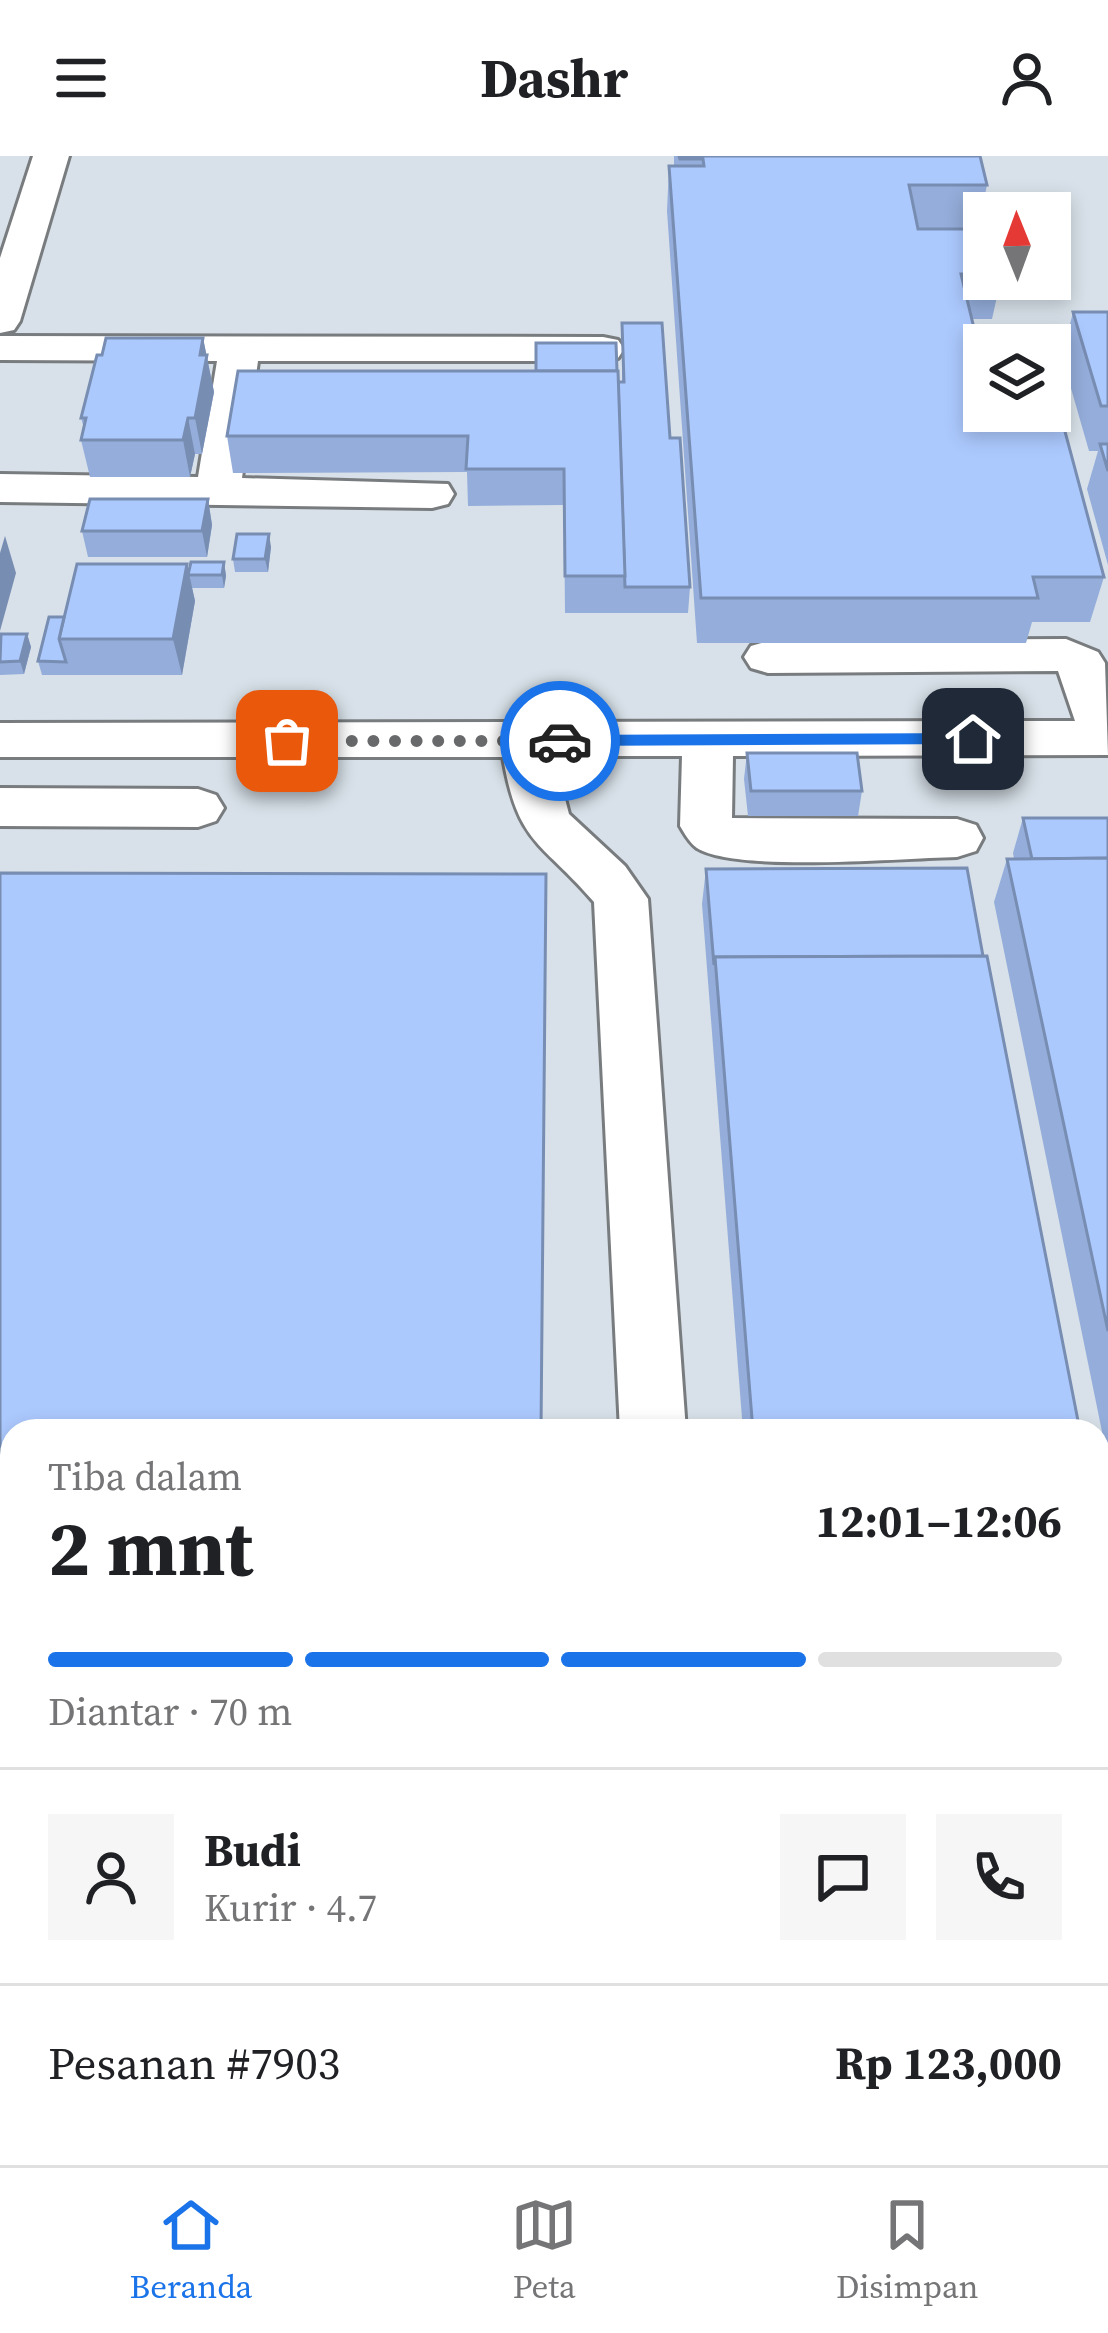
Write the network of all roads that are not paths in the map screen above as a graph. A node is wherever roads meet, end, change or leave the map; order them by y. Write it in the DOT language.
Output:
graph roads {
  1 [pos="51,156"];
  2 [pos="0,321"];
  3 [pos="0,348"];
  4 [pos="603,350"];
  5 [pos="239,351"];
  6 [pos="0,488"];
  7 [pos="218,490"];
  8 [pos="432,494"];
  9 [pos="768,657"];
  10 [pos="1107,738"];
  11 [pos="0,740"];
  12 [pos="708,740"];
  13 [pos="526,741"];
  14 [pos="0,807"];
  15 [pos="198,808"];
  16 [pos="958,838"];
  17 [pos="652,1419"];
  1 -- 2 [label="street"];
  3 -- 5 [label="street"];
  4 -- 5 [label="street"];
  5 -- 7 [label="street"];
  6 -- 7 [label="street"];
  7 -- 8 [label="street"];
  9 -- 10 [label="street"];
  10 -- 12 [label="street"];
  11 -- 13 [label="street"];
  12 -- 13 [label="street"];
  12 -- 16 [label="street"];
  13 -- 17 [label="street"];
  14 -- 15 [label="street"];
}
